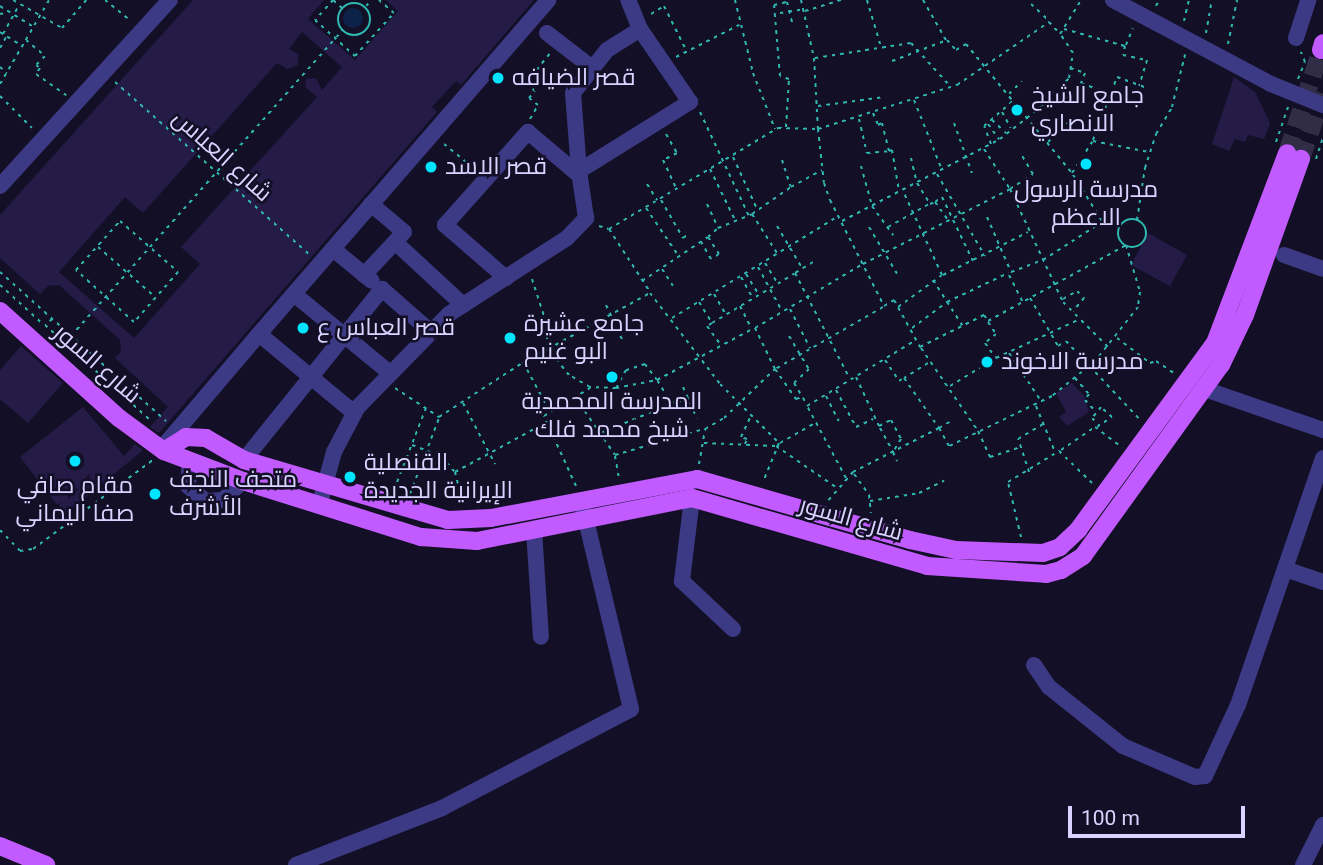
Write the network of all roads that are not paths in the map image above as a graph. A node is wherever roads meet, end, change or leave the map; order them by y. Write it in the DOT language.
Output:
graph roads {
  1 [pos="170,0"];
  2 [pos="548,0"];
  3 [pos="628,0"];
  4 [pos="1113,0"];
  5 [pos="1308,0"];
  6 [pos="638,25"];
  7 [pos="553,38"];
  8 [pos="1296,38"];
  9 [pos="591,67"];
  10 [pos="1323,105"];
  11 [pos="580,174"];
  12 [pos="0,186"];
  13 [pos="372,204"];
  14 [pos="395,242"];
  15 [pos="333,249"];
  16 [pos="1283,255"];
  17 [pos="1323,270"];
  18 [pos="364,275"];
  19 [pos="506,278"];
  20 [pos="382,289"];
  21 [pos="294,294"];
  22 [pos="463,305"];
  23 [pos="0,311"];
  24 [pos="431,332"];
  25 [pos="259,334"];
  26 [pos="345,335"];
  27 [pos="386,376"];
  28 [pos="311,377"];
  29 [pos="1187,382"];
  30 [pos="1205,391"];
  31 [pos="354,413"];
  32 [pos="1323,430"];
  33 [pos="163,450"];
  34 [pos="1323,458"];
  35 [pos="244,460"];
  36 [pos="190,461"];
  37 [pos="243,481"];
  38 [pos="324,486"];
  39 [pos="692,498"];
  40 [pos="581,499"];
  41 [pos="319,506"];
  42 [pos="586,518"];
  43 [pos="534,530"];
  44 [pos="1285,569"];
  45 [pos="1323,582"];
  46 [pos="733,629"];
  47 [pos="541,637"];
  48 [pos="1034,665"];
  49 [pos="1323,824"];
  50 [pos="0,846"];
  51 [pos="46,865"];
  52 [pos="296,865"];
  53 [pos="1303,865"];
  1 -- 12 [label="street"];
  2 -- 13 [label="street"];
  3 -- 6 [label="street"];
  4 -- 10 [label="street"];
  5 -- 8 [label="street"];
  6 -- 9 [label="street"];
  6 -- 11 [label="street"];
  7 -- 9 [label="street"];
  9 -- 11 [label="street"];
  11 -- 19 [label="street"];
  11 -- 19 [label="street"];
  13 -- 14 [label="street"];
  13 -- 15 [label="street"];
  14 -- 18 [label="street"];
  14 -- 22 [label="street"];
  15 -- 18 [label="street"];
  15 -- 21 [label="street"];
  16 -- 17 [label="street"];
  18 -- 20 [label="street"];
  19 -- 22 [label="street"];
  20 -- 24 [label="street"];
  20 -- 26 [label="street"];
  21 -- 25 [label="street"];
  21 -- 26 [label="street"];
  22 -- 24 [label="street"];
  23 -- 33 [label="main road, شارع السور"];
  24 -- 27 [label="street"];
  25 -- 28 [label="street"];
  25 -- 33 [label="street"];
  26 -- 27 [label="street"];
  26 -- 28 [label="street"];
  27 -- 31 [label="street"];
  28 -- 31 [label="street"];
  28 -- 35 [label="street"];
  29 -- 30 [label="street"];
  29 -- 30 [label="main road, شارع السور"];
  29 -- 40 [label="main road, شارع السور"];
  30 -- 32 [label="street"];
  30 -- 39 [label="main road, شارع السور"];
  31 -- 38 [label="street"];
  33 -- 35 [label="main road, شارع السور"];
  33 -- 36 [label="main road, شارع السور"];
  34 -- 44 [label="street"];
  35 -- 38 [label="main road, شارع السور"];
  36 -- 37 [label="main road, شارع السور"];
  36 -- 37 [label="street"];
  37 -- 41 [label="main road, شارع السور"];
  38 -- 40 [label="main road, شارع السور"];
  38 -- 41 [label="street"];
  39 -- 42 [label="main road, شارع السور"];
  39 -- 46 [label="street"];
  40 -- 42 [label="street"];
  41 -- 43 [label="main road, شارع السور"];
  42 -- 43 [label="main road, شارع السور"];
  42 -- 52 [label="street"];
  43 -- 47 [label="street"];
  44 -- 45 [label="street"];
  44 -- 48 [label="street"];
  49 -- 53 [label="street"];
  50 -- 51 [label="main road"];
}
